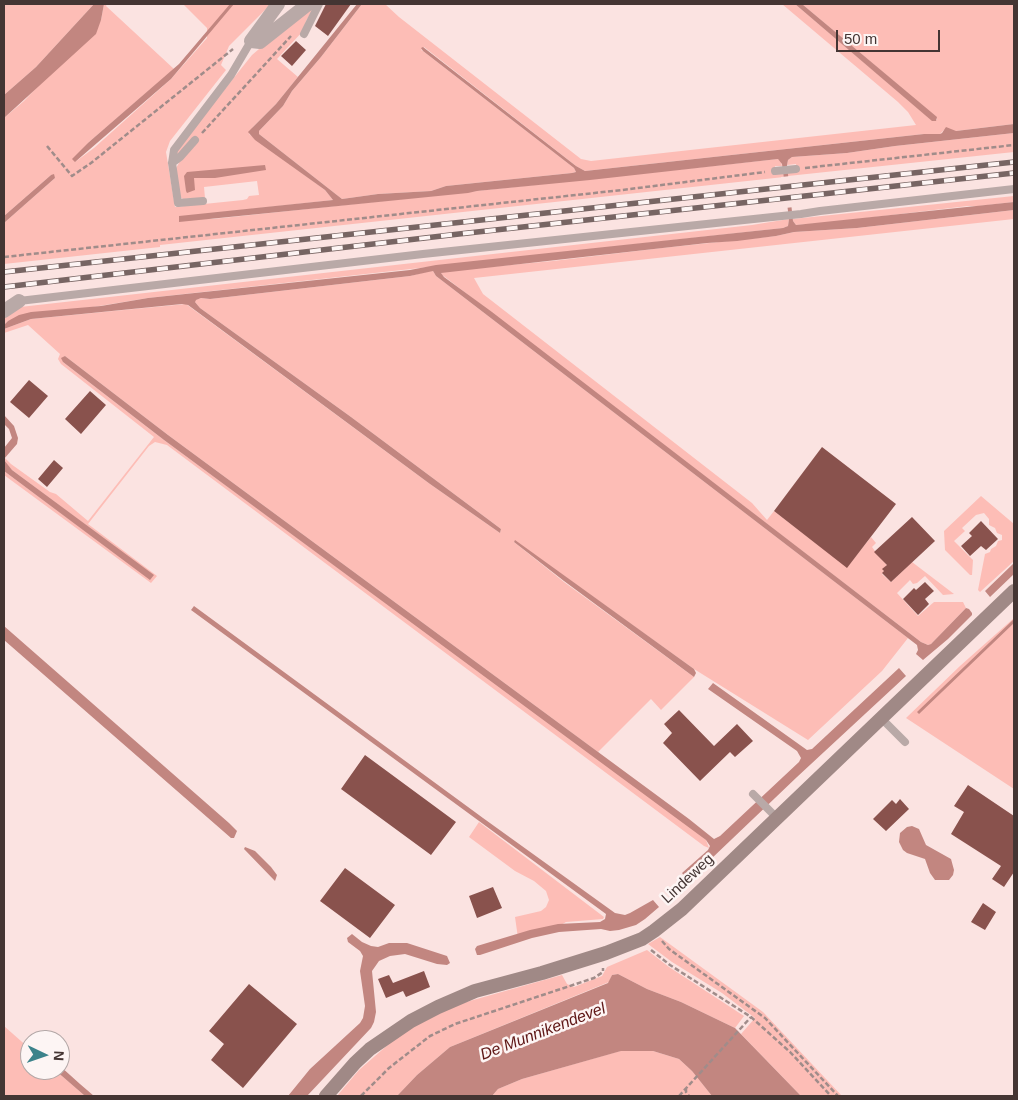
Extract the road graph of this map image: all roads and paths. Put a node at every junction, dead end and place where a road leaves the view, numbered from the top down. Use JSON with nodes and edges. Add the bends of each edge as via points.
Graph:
{"nodes":[{"id":1,"x":278,"y":4,"type":"edge"},
{"id":2,"x":308,"y":4,"type":"edge"},
{"id":3,"x":319,"y":4,"type":"edge"},
{"id":4,"x":307,"y":24,"type":"junction"},
{"id":5,"x":304,"y":34,"type":"dead end"},
{"id":6,"x":251,"y":41,"type":"junction"},
{"id":7,"x":195,"y":140,"type":"joint"},
{"id":8,"x":1014,"y":145,"type":"edge"},
{"id":9,"x":47,"y":146,"type":"dead end"},
{"id":10,"x":172,"y":163,"type":"junction"},
{"id":11,"x":796,"y":168,"type":"joint"},
{"id":12,"x":775,"y":170,"type":"joint"},
{"id":13,"x":1014,"y":189,"type":"edge"},
{"id":14,"x":203,"y":201,"type":"dead end"},
{"id":15,"x":4,"y":257,"type":"edge"},
{"id":16,"x":19,"y":301,"type":"joint"},
{"id":17,"x":4,"y":311,"type":"edge"},
{"id":18,"x":1014,"y":592,"type":"edge"},
{"id":19,"x":881,"y":718,"type":"junction"},
{"id":20,"x":905,"y":742,"type":"dead end"},
{"id":21,"x":755,"y":796,"type":"dead end"},
{"id":22,"x":772,"y":813,"type":"junction"},
{"id":23,"x":654,"y":931,"type":"junction"},
{"id":24,"x":648,"y":947,"type":"dead end"},
{"id":25,"x":595,"y":969,"type":"dead end"},
{"id":26,"x":751,"y":1017,"type":"junction"},
{"id":27,"x":686,"y":1087,"type":"junction"},
{"id":28,"x":326,"y":1096,"type":"edge"},
{"id":29,"x":361,"y":1096,"type":"edge"},
{"id":30,"x":679,"y":1096,"type":"edge"},
{"id":31,"x":690,"y":1096,"type":"edge"},
{"id":32,"x":831,"y":1096,"type":"edge"},
{"id":33,"x":838,"y":1096,"type":"edge"}],
"edges":[{"from":1,"to":6,"type":"street"},
{"from":2,"to":6,"type":"street","via":[[260,42]]},
{"from":3,"to":4,"type":"lane"},
{"from":4,"to":5,"type":"lane"},
{"from":4,"to":7,"type":"path","via":[[280,48]]},
{"from":6,"to":9,"type":"path","via":[[236,47],[214,63],[72,176]]},
{"from":6,"to":10,"type":"lane","via":[[231,75],[177,145]]},
{"from":7,"to":10,"type":"lane"},
{"from":8,"to":11,"type":"path"},
{"from":10,"to":14,"type":"lane","via":[[178,203]]},
{"from":11,"to":12,"type":"lane"},
{"from":12,"to":15,"type":"path","via":[[632,189]]},
{"from":13,"to":16,"type":"lane"},
{"from":16,"to":17,"type":"street"},
{"from":18,"to":19,"type":"main road","name":"Lindeweg"},
{"from":19,"to":20,"type":"lane"},
{"from":19,"to":22,"type":"main road","name":"Lindeweg"},
{"from":21,"to":22,"type":"lane"},
{"from":22,"to":23,"type":"main road","name":"Lindeweg","via":[[682,908]]},
{"from":23,"to":28,"type":"main road","name":"Lindeweg","via":[[606,953],[475,991],[438,1007],[370,1049]]},
{"from":23,"to":33,"type":"path","via":[[670,949],[765,1018]]},
{"from":24,"to":26,"type":"path","via":[[670,965]]},
{"from":25,"to":29,"type":"path","via":[[604,967],[603,972],[594,978],[454,1024],[430,1036],[389,1068]]},
{"from":26,"to":27,"type":"path"},
{"from":26,"to":32,"type":"path"},
{"from":27,"to":30,"type":"path"},
{"from":27,"to":31,"type":"path"}]}
